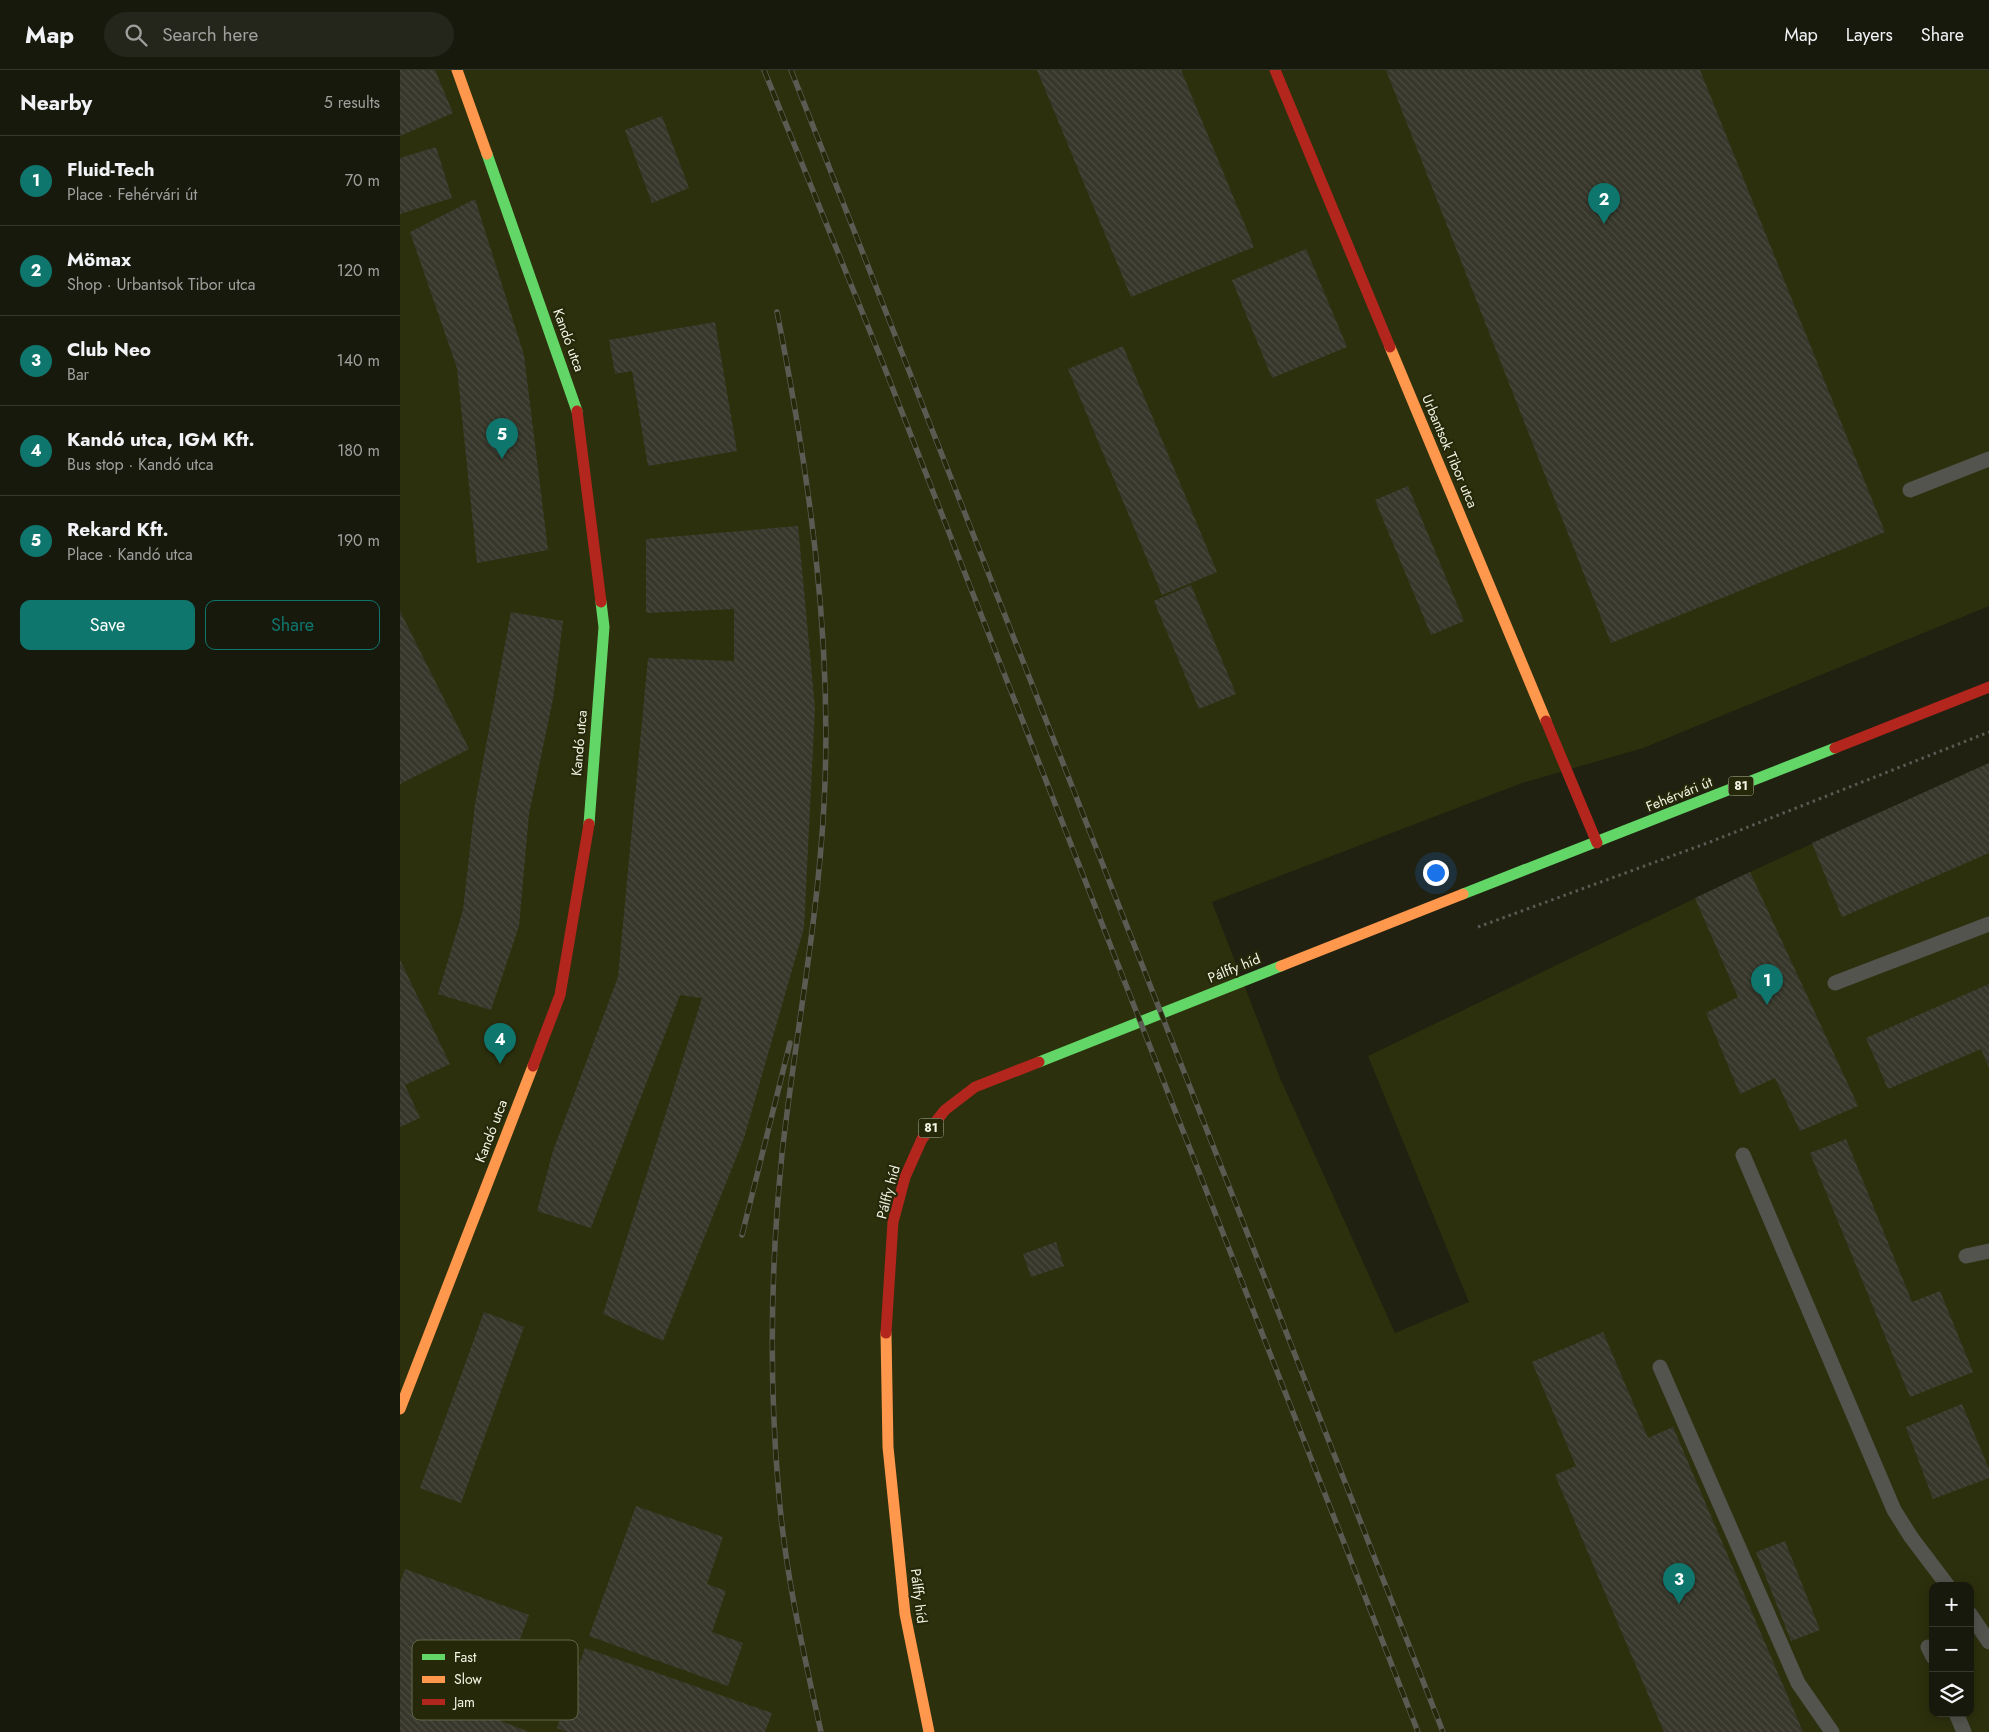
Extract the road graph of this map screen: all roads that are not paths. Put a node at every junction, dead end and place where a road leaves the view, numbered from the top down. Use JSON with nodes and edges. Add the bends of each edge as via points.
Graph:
{"nodes":[{"id":1,"x":457,"y":70,"type":"edge"},
{"id":2,"x":1275,"y":70,"type":"edge"},
{"id":3,"x":1989,"y":459,"type":"edge"},
{"id":4,"x":1910,"y":490,"type":"dead end"},
{"id":5,"x":1989,"y":687,"type":"edge"},
{"id":6,"x":1597,"y":843,"type":"junction"},
{"id":7,"x":1492,"y":882,"type":"joint"},
{"id":8,"x":1989,"y":924,"type":"edge"},
{"id":9,"x":1835,"y":983,"type":"dead end"},
{"id":10,"x":1743,"y":1155,"type":"dead end"},
{"id":11,"x":1989,"y":1251,"type":"edge"},
{"id":12,"x":1966,"y":1256,"type":"dead end"},
{"id":13,"x":1660,"y":1367,"type":"dead end"},
{"id":14,"x":400,"y":1409,"type":"edge"},
{"id":15,"x":1945,"y":1582,"type":"edge"},
{"id":16,"x":1974,"y":1620,"type":"edge"},
{"id":17,"x":1989,"y":1642,"type":"edge"},
{"id":18,"x":1958,"y":1717,"type":"edge"},
{"id":19,"x":929,"y":1732,"type":"edge"},
{"id":20,"x":1832,"y":1732,"type":"edge"},
{"id":21,"x":1964,"y":1732,"type":"edge"}],
"edges":[{"from":1,"to":14,"type":"street","name":"Kandó utca","via":[[576,405],[604,627],[588,825],[560,996]]},
{"from":2,"to":6,"type":"street","name":"Urbantsok Tibor utca"},
{"from":3,"to":4,"type":"lane"},
{"from":5,"to":6,"type":"street","name":"Fehérvári út","number":"81"},
{"from":6,"to":7,"type":"street","name":"Fehérvári út","number":"81"},
{"from":7,"to":19,"type":"street","name":"Pálffy híd","number":"81","via":[[975,1087],[945,1110],[922,1139],[904,1177],[893,1222],[886,1326],[888,1446],[905,1614]]},
{"from":8,"to":9,"type":"lane"},
{"from":10,"to":15,"type":"lane","via":[[1894,1510]]},
{"from":11,"to":12,"type":"lane"},
{"from":13,"to":20,"type":"lane","via":[[1798,1683]]},
{"from":16,"to":17,"type":"lane"},
{"from":18,"to":21,"type":"lane"}]}
